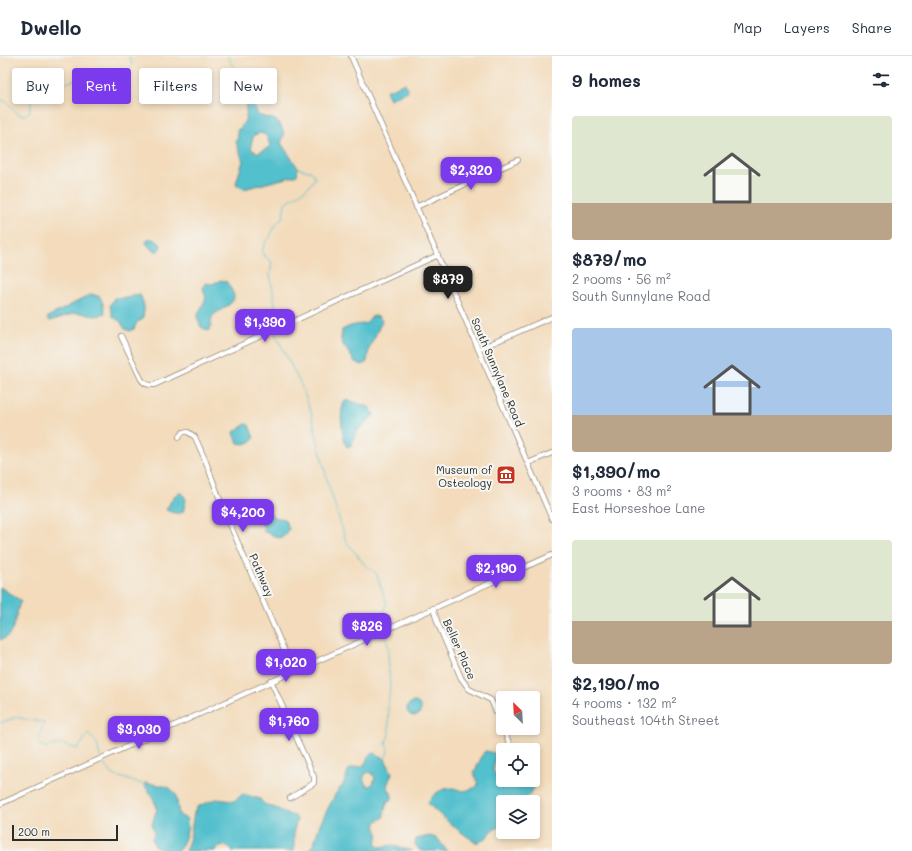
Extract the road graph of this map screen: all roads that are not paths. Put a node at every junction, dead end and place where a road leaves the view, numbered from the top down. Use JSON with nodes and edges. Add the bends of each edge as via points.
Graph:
{"nodes":[{"id":1,"x":351,"y":56,"type":"edge"},
{"id":2,"x":518,"y":160,"type":"dead end"},
{"id":3,"x":416,"y":207,"type":"junction"},
{"id":4,"x":438,"y":255,"type":"junction"},
{"id":5,"x":552,"y":317,"type":"edge"},
{"id":6,"x":121,"y":336,"type":"dead end"},
{"id":7,"x":478,"y":349,"type":"junction"},
{"id":8,"x":179,"y":437,"type":"dead end"},
{"id":9,"x":552,"y":452,"type":"edge"},
{"id":10,"x":528,"y":463,"type":"junction"},
{"id":11,"x":552,"y":519,"type":"edge"},
{"id":12,"x":552,"y":555,"type":"edge"},
{"id":13,"x":433,"y":608,"type":"junction"},
{"id":14,"x":293,"y":671,"type":"junction"},
{"id":15,"x":272,"y":681,"type":"junction"},
{"id":16,"x":509,"y":743,"type":"edge"},
{"id":17,"x":290,"y":798,"type":"dead end"},
{"id":18,"x":0,"y":804,"type":"edge"}],
"edges":[{"from":1,"to":3,"type":"street","name":"South Sunnylane Road"},
{"from":2,"to":3,"type":"street"},
{"from":3,"to":4,"type":"street","name":"South Sunnylane Road"},
{"from":4,"to":6,"type":"street","via":[[154,385],[144,384]]},
{"from":4,"to":7,"type":"street","name":"South Sunnylane Road"},
{"from":5,"to":7,"type":"street"},
{"from":7,"to":10,"type":"street","name":"South Sunnylane Road"},
{"from":8,"to":14,"type":"street","name":"Pathway","via":[[183,432],[188,432],[195,437]]},
{"from":9,"to":10,"type":"street"},
{"from":10,"to":11,"type":"street","name":"South Sunnylane Road"},
{"from":12,"to":13,"type":"street"},
{"from":13,"to":14,"type":"street"},
{"from":13,"to":16,"type":"street","name":"Beller Place","via":[[461,678],[470,690],[491,700]]},
{"from":14,"to":15,"type":"street"},
{"from":15,"to":17,"type":"street","via":[[314,777],[314,783]]},
{"from":15,"to":18,"type":"street"}]}
